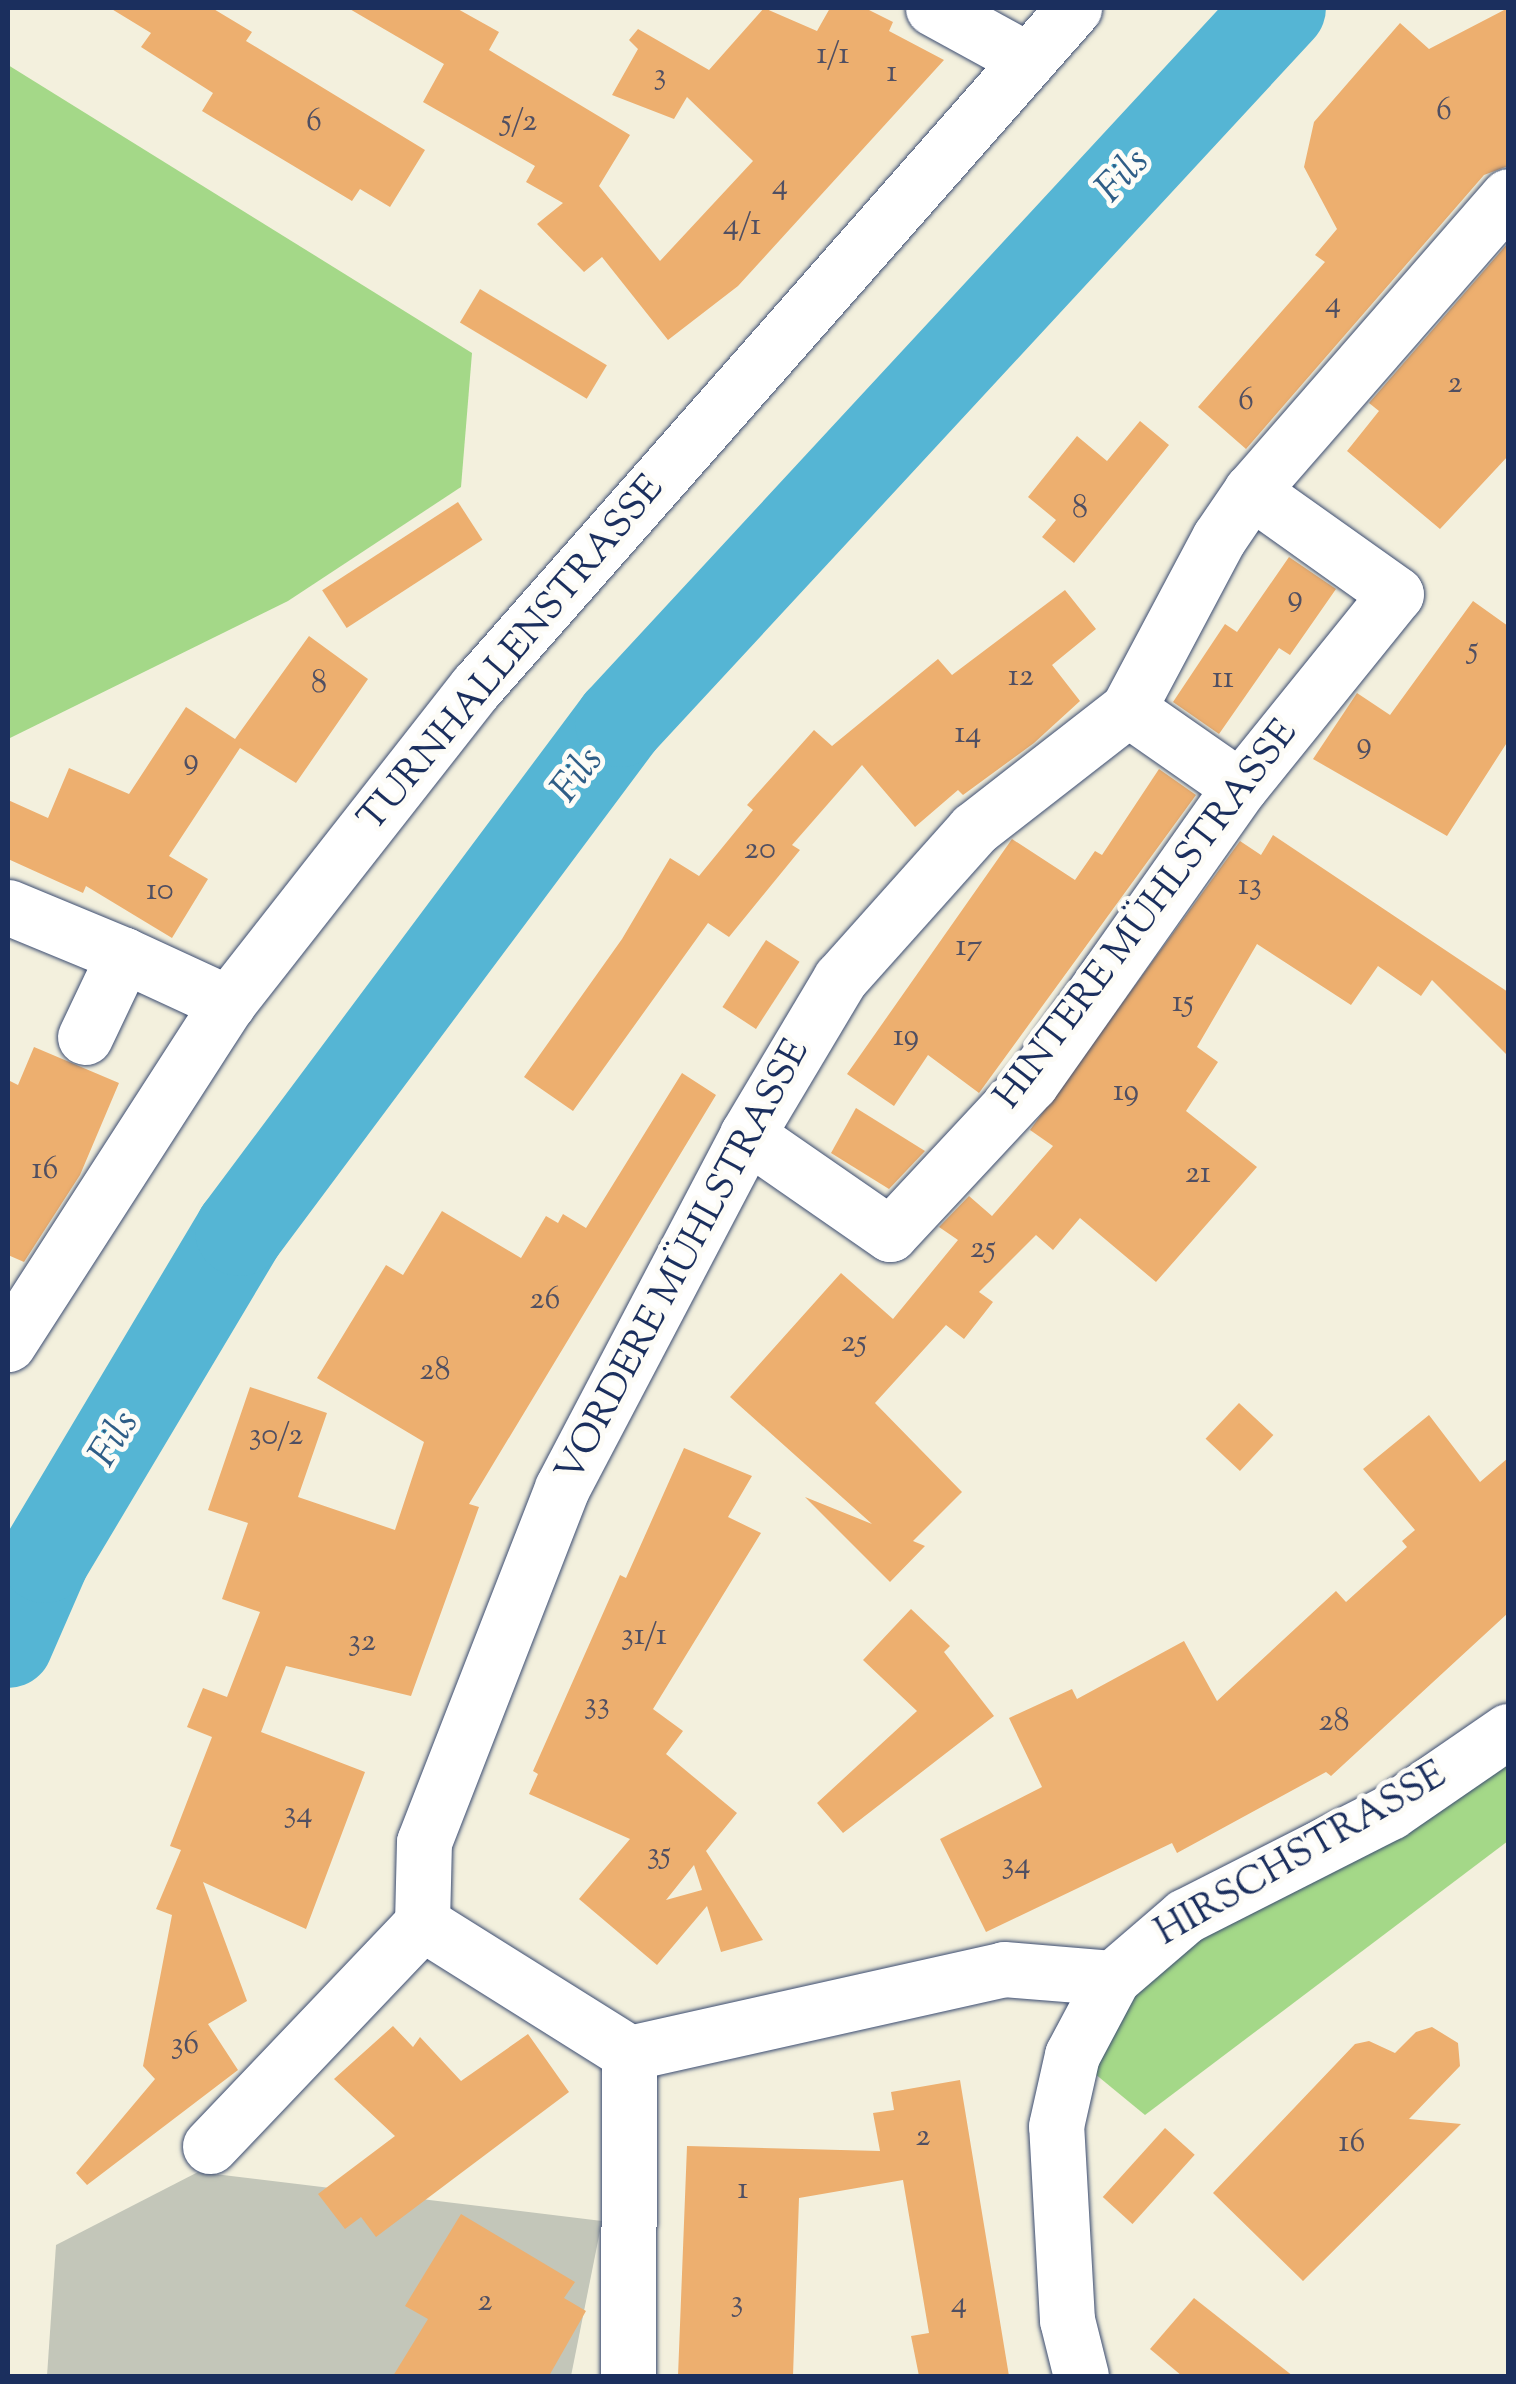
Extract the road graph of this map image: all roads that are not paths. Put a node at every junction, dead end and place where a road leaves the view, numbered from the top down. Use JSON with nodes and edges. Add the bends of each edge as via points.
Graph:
{"nodes":[{"id":1,"x":933,"y":8,"type":"edge"},
{"id":2,"x":1074,"y":8,"type":"edge"},
{"id":3,"x":1028,"y":60,"type":"junction"},
{"id":4,"x":1508,"y":196,"type":"edge"},
{"id":5,"x":1251,"y":491,"type":"junction"},
{"id":6,"x":1128,"y":709,"type":"junction"},
{"id":7,"x":1240,"y":788,"type":"junction"},
{"id":8,"x":8,"y":907,"type":"edge"},
{"id":9,"x":124,"y":956,"type":"junction"},
{"id":10,"x":228,"y":1002,"type":"junction"},
{"id":11,"x":85,"y":1038,"type":"dead end"},
{"id":12,"x":747,"y":1135,"type":"junction"},
{"id":13,"x":11,"y":1332,"type":"edge"},
{"id":14,"x":1508,"y":1731,"type":"edge"},
{"id":15,"x":422,"y":1923,"type":"junction"},
{"id":16,"x":1114,"y":1978,"type":"junction"},
{"id":17,"x":628,"y":2053,"type":"junction"},
{"id":18,"x":210,"y":2146,"type":"dead end"},
{"id":19,"x":628,"y":2376,"type":"edge"},
{"id":20,"x":1082,"y":2376,"type":"edge"}],
"edges":[{"from":1,"to":3,"type":"street"},
{"from":2,"to":3,"type":"street","name":"TURNHALLENSTRASSE"},
{"from":3,"to":10,"type":"street","name":"TURNHALLENSTRASSE","via":[[585,558]]},
{"from":4,"to":5,"type":"street","name":"VORDERE MÜHLSTRASSE"},
{"from":5,"to":6,"type":"street","name":"VORDERE MÜHLSTRASSE"},
{"from":5,"to":7,"type":"street","name":"HINTERE MÜHLSTRASSE","via":[[1396,594]]},
{"from":6,"to":7,"type":"street"},
{"from":6,"to":12,"type":"street","name":"VORDERE MÜHLSTRASSE","via":[[974,829],[846,971]]},
{"from":7,"to":12,"type":"street","name":"HINTERE MÜHLSTRASSE","via":[[1032,1083],[890,1234]]},
{"from":8,"to":9,"type":"street"},
{"from":9,"to":10,"type":"street"},
{"from":9,"to":11,"type":"street"},
{"from":10,"to":13,"type":"street","name":"TURNHALLENSTRASSE"},
{"from":12,"to":15,"type":"street","name":"VORDERE MÜHLSTRASSE","via":[[562,1488],[424,1842]]},
{"from":14,"to":16,"type":"street","name":"HIRSCHSTRASSE","via":[[1390,1812],[1184,1916]]},
{"from":15,"to":17,"type":"street"},
{"from":15,"to":18,"type":"street"},
{"from":16,"to":17,"type":"street","via":[[1004,1970]]},
{"from":16,"to":20,"type":"street","name":"HIRSCHSTRASSE","via":[[1072,2055],[1056,2126],[1067,2320]]},
{"from":17,"to":19,"type":"street"}]}
